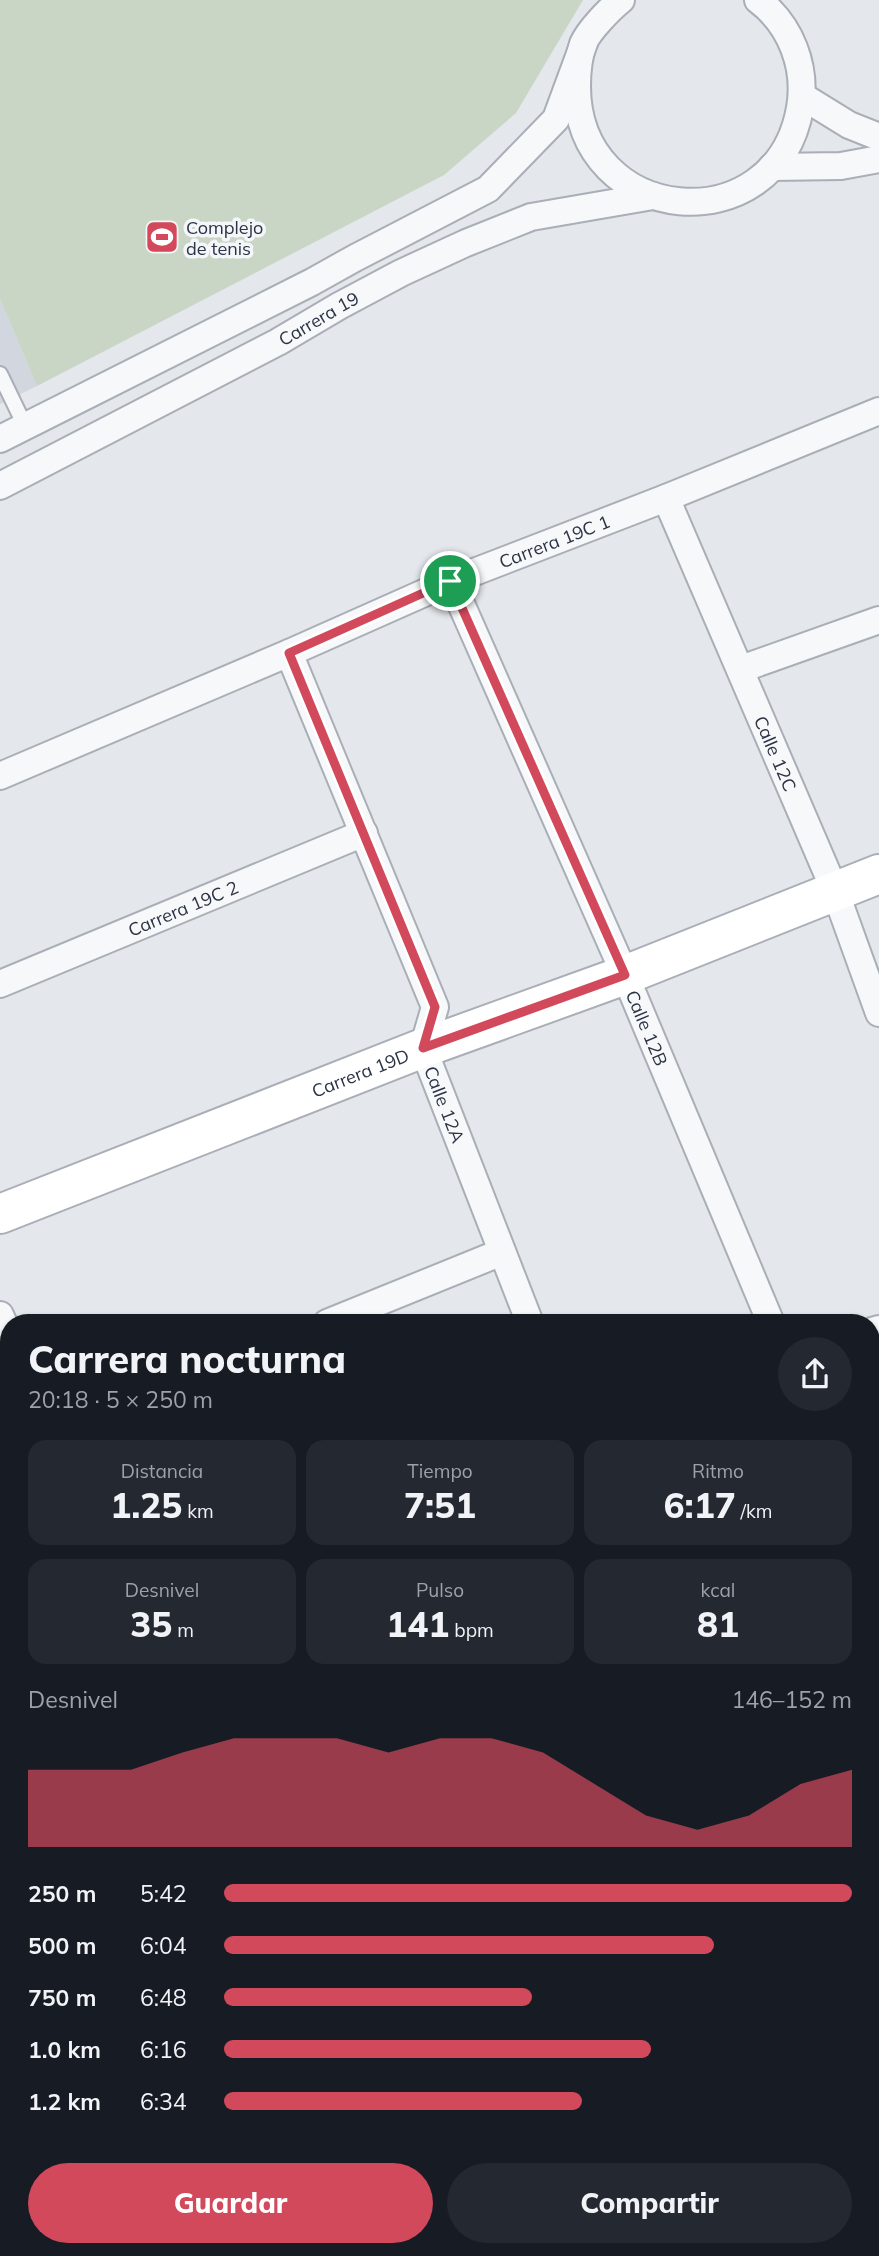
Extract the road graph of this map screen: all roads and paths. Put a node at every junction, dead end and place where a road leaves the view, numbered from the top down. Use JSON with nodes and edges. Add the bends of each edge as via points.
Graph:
{"nodes":[{"id":1,"x":758,"y":0,"type":"edge"},
{"id":2,"x":616,"y":2,"type":"edge"},
{"id":3,"x":584,"y":43,"type":"junction"},
{"id":4,"x":802,"y":96,"type":"junction"},
{"id":5,"x":879,"y":136,"type":"edge"},
{"id":6,"x":879,"y":159,"type":"edge"},
{"id":7,"x":772,"y":167,"type":"junction"},
{"id":8,"x":653,"y":196,"type":"junction"},
{"id":9,"x":0,"y":374,"type":"edge"},
{"id":10,"x":879,"y":411,"type":"edge"},
{"id":11,"x":25,"y":426,"type":"junction"},
{"id":12,"x":0,"y":439,"type":"edge"},
{"id":13,"x":0,"y":486,"type":"edge"},
{"id":14,"x":666,"y":498,"type":"junction"},
{"id":15,"x":450,"y":581,"type":"junction"},
{"id":16,"x":879,"y":620,"type":"edge"},
{"id":17,"x":289,"y":653,"type":"junction"},
{"id":18,"x":741,"y":669,"type":"junction"},
{"id":19,"x":0,"y":776,"type":"edge"},
{"id":20,"x":364,"y":833,"type":"junction"},
{"id":21,"x":879,"y":874,"type":"edge"},
{"id":22,"x":835,"y":891,"type":"junction"},
{"id":23,"x":625,"y":975,"type":"junction"},
{"id":24,"x":0,"y":984,"type":"edge"},
{"id":25,"x":879,"y":1013,"type":"edge"},
{"id":26,"x":423,"y":1048,"type":"junction"},
{"id":27,"x":0,"y":1214,"type":"edge"},
{"id":28,"x":502,"y":1252,"type":"junction"},
{"id":29,"x":349,"y":1314,"type":"edge"},
{"id":30,"x":526,"y":1314,"type":"edge"},
{"id":31,"x":767,"y":1314,"type":"edge"}],
"edges":[{"from":1,"to":4,"type":"street","via":[[783,26],[794,47]]},
{"from":2,"to":3,"type":"street"},
{"from":3,"to":8,"type":"street","via":[[577,76],[583,126],[609,169],[628,185]]},
{"from":3,"to":11,"type":"street","via":[[556,119],[488,189]]},
{"from":4,"to":5,"type":"street","via":[[849,125]]},
{"from":4,"to":7,"type":"street","via":[[788,146]]},
{"from":6,"to":7,"type":"street","via":[[841,166]]},
{"from":7,"to":8,"type":"street","via":[[752,185],[728,196],[676,202]]},
{"from":8,"to":13,"type":"street","name":"Carrera 19","via":[[531,217],[466,243]]},
{"from":9,"to":11,"type":"lane"},
{"from":10,"to":14,"type":"street","name":"Carrera 19C 1"},
{"from":11,"to":12,"type":"street"},
{"from":14,"to":15,"type":"street","name":"Carrera 19C 1"},
{"from":14,"to":18,"type":"street","name":"Calle 12C"},
{"from":15,"to":17,"type":"street","name":"Carrera 19C 1"},
{"from":15,"to":23,"type":"street","name":"Calle 12B"},
{"from":16,"to":18,"type":"street"},
{"from":17,"to":19,"type":"street","name":"Carrera 19C 1"},
{"from":17,"to":20,"type":"street","name":"Calle 12A"},
{"from":18,"to":22,"type":"street","name":"Calle 12C"},
{"from":20,"to":24,"type":"street","name":"Carrera 19C 2"},
{"from":20,"to":26,"type":"street","name":"Calle 12A","via":[[435,1007]]},
{"from":21,"to":22,"type":"street","name":"Carrera 19D"},
{"from":22,"to":23,"type":"street","name":"Carrera 19D"},
{"from":22,"to":25,"type":"street","name":"Calle 12C"},
{"from":23,"to":26,"type":"street","name":"Carrera 19D"},
{"from":23,"to":31,"type":"street","name":"Calle 12B"},
{"from":26,"to":27,"type":"street","name":"Carrera 19D"},
{"from":26,"to":28,"type":"street","name":"Calle 12A"},
{"from":28,"to":29,"type":"street"},
{"from":28,"to":30,"type":"street","name":"Calle 12A"}]}
